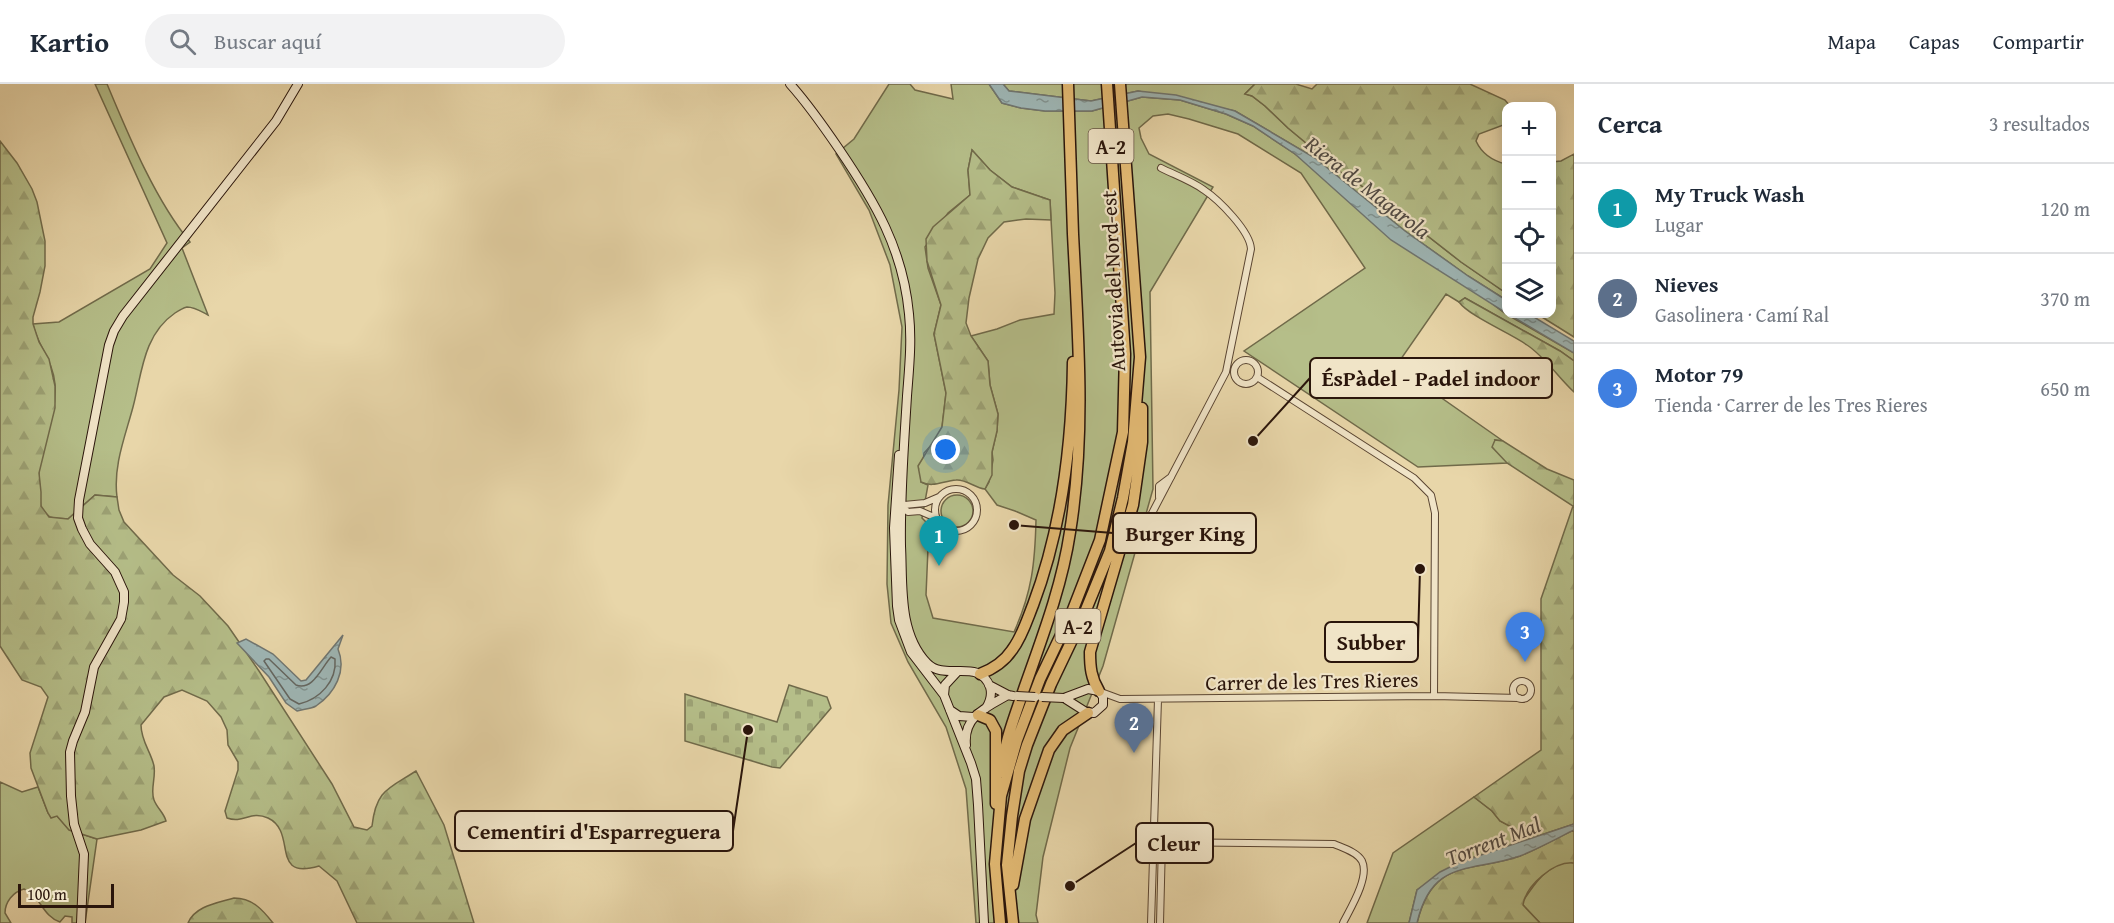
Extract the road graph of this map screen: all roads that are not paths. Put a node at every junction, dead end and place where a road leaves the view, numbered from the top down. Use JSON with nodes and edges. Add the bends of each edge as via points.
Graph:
{"nodes":[{"id":1,"x":298,"y":84,"type":"edge"},
{"id":2,"x":790,"y":84,"type":"edge"},
{"id":3,"x":1068,"y":84,"type":"edge"},
{"id":4,"x":1107,"y":84,"type":"edge"},
{"id":5,"x":1120,"y":84,"type":"edge"},
{"id":6,"x":1161,"y":168,"type":"dead end"},
{"id":7,"x":1073,"y":236,"type":"junction"},
{"id":8,"x":1140,"y":357,"type":"junction"},
{"id":9,"x":1257,"y":377,"type":"dead end"},
{"id":10,"x":899,"y":489,"type":"junction"},
{"id":11,"x":940,"y":497,"type":"junction"},
{"id":12,"x":912,"y":503,"type":"junction"},
{"id":13,"x":901,"y":508,"type":"junction"},
{"id":14,"x":911,"y":513,"type":"junction"},
{"id":15,"x":1150,"y":517,"type":"dead end"},
{"id":16,"x":936,"y":518,"type":"junction"},
{"id":17,"x":897,"y":526,"type":"junction"},
{"id":18,"x":957,"y":672,"type":"junction"},
{"id":19,"x":980,"y":674,"type":"junction"},
{"id":20,"x":989,"y":685,"type":"junction"},
{"id":21,"x":1513,"y":690,"type":"junction"},
{"id":22,"x":1083,"y":691,"type":"junction"},
{"id":23,"x":1099,"y":691,"type":"junction"},
{"id":24,"x":944,"y":695,"type":"junction"},
{"id":25,"x":1012,"y":696,"type":"junction"},
{"id":26,"x":1434,"y":696,"type":"junction"},
{"id":27,"x":1064,"y":698,"type":"junction"},
{"id":28,"x":1505,"y":698,"type":"junction"},
{"id":29,"x":1519,"y":698,"type":"junction"},
{"id":30,"x":1119,"y":699,"type":"junction"},
{"id":31,"x":1158,"y":699,"type":"junction"},
{"id":32,"x":1102,"y":706,"type":"junction"},
{"id":33,"x":949,"y":710,"type":"junction"},
{"id":34,"x":1084,"y":710,"type":"junction"},
{"id":35,"x":979,"y":713,"type":"junction"},
{"id":36,"x":966,"y":750,"type":"junction"},
{"id":37,"x":1001,"y":796,"type":"junction"},
{"id":38,"x":998,"y":813,"type":"junction"},
{"id":39,"x":1154,"y":842,"type":"junction"},
{"id":40,"x":1162,"y":842,"type":"junction"},
{"id":41,"x":1011,"y":891,"type":"junction"},
{"id":42,"x":81,"y":923,"type":"edge"},
{"id":43,"x":984,"y":923,"type":"edge"},
{"id":44,"x":1000,"y":923,"type":"edge"},
{"id":45,"x":1013,"y":923,"type":"edge"},
{"id":46,"x":1151,"y":923,"type":"edge"},
{"id":47,"x":1160,"y":923,"type":"edge"},
{"id":48,"x":1343,"y":923,"type":"edge"}],
"edges":[{"from":1,"to":42,"type":"main road","via":[[276,121],[123,316],[109,345],[78,518],[90,544],[115,572],[124,602],[121,618],[94,667],[85,712],[70,752],[74,824],[84,854]]},
{"from":2,"to":10,"type":"main road","via":[[874,201],[894,243],[904,280],[910,355]]},
{"from":3,"to":7,"type":"highway"},
{"from":4,"to":37,"type":"highway","name":"Autovia del Nord-est","number":"A-2","via":[[1125,354],[1123,432],[1100,540],[1036,689]]},
{"from":5,"to":8,"type":"highway","name":"Autovia del Nord-est","number":"A-2"},
{"from":6,"to":15,"type":"street","via":[[1204,189],[1250,243],[1228,366]]},
{"from":7,"to":19,"type":"highway","via":[[1072,378],[1059,508],[1038,592],[1024,628],[1002,662]]},
{"from":7,"to":37,"type":"highway","via":[[1080,380],[1075,498],[1062,571],[1008,737]]},
{"from":8,"to":23,"type":"highway","via":[[1142,442],[1133,505],[1090,652],[1090,669]]},
{"from":8,"to":41,"type":"highway","name":"Autovia del Nord-est","number":"A-2","via":[[1133,442],[1110,551],[1051,684],[1019,771],[1007,865]]},
{"from":9,"to":26,"type":"street","via":[[1414,478],[1431,495],[1435,513]]},
{"from":10,"to":12,"type":"street"},
{"from":10,"to":13,"type":"main road"},
{"from":10,"to":17,"type":"main road"},
{"from":11,"to":12,"type":"street"},
{"from":11,"to":16,"type":"street","via":[[935,507]]},
{"from":11,"to":16,"type":"street","via":[[957,489],[968,493],[976,503],[976,516],[967,528],[954,531]]},
{"from":12,"to":13,"type":"street"},
{"from":13,"to":14,"type":"street"},
{"from":13,"to":17,"type":"main road"},
{"from":14,"to":16,"type":"street","via":[[920,511]]},
{"from":14,"to":17,"type":"street"},
{"from":17,"to":18,"type":"main road","via":[[909,631],[929,666]]},
{"from":17,"to":24,"type":"main road","via":[[899,620],[911,652]]},
{"from":18,"to":19,"type":"main road"},
{"from":18,"to":24,"type":"main road","via":[[948,679]]},
{"from":19,"to":20,"type":"main road"},
{"from":20,"to":25,"type":"main road"},
{"from":20,"to":35,"type":"main road","via":[[991,694]]},
{"from":21,"to":28,"type":"street"},
{"from":21,"to":29,"type":"street"},
{"from":21,"to":29,"type":"street","via":[[1521,681],[1529,684],[1530,695]]},
{"from":22,"to":23,"type":"main road"},
{"from":22,"to":27,"type":"main road"},
{"from":22,"to":34,"type":"main road","via":[[1079,698]]},
{"from":23,"to":30,"type":"street","name":"Carrer de les Tres Rieres"},
{"from":23,"to":32,"type":"main road","via":[[1104,700]]},
{"from":24,"to":33,"type":"main road"},
{"from":25,"to":27,"type":"main road","bridge":true},
{"from":25,"to":35,"type":"main road"},
{"from":26,"to":28,"type":"street","name":"Carrer de les Tres Rieres"},
{"from":26,"to":31,"type":"street","name":"Carrer de les Tres Rieres"},
{"from":27,"to":34,"type":"main road"},
{"from":28,"to":29,"type":"street","name":"Carrer de les Tres Rieres"},
{"from":30,"to":31,"type":"street","name":"Carrer de les Tres Rieres"},
{"from":30,"to":32,"type":"street","name":"Carrer de les Tres Rieres"},
{"from":31,"to":39,"type":"street"},
{"from":32,"to":34,"type":"main road","via":[[1097,712]]},
{"from":33,"to":35,"type":"main road","via":[[959,716]]},
{"from":33,"to":36,"type":"main road"},
{"from":34,"to":41,"type":"highway","via":[[1049,750],[1025,819]]},
{"from":35,"to":36,"type":"main road","via":[[966,729]]},
{"from":35,"to":38,"type":"highway","via":[[990,720],[996,731],[994,798]]},
{"from":36,"to":43,"type":"main road","via":[[976,779]]},
{"from":37,"to":38,"type":"highway","name":"Autovia del Nord-est","number":"A-2"},
{"from":38,"to":44,"type":"highway","name":"Autovia del Nord-est","number":"A-2","via":[[995,864]]},
{"from":39,"to":40,"type":"street"},
{"from":39,"to":46,"type":"street"},
{"from":40,"to":47,"type":"street"},
{"from":40,"to":48,"type":"street","via":[[1334,844],[1352,852],[1362,861],[1364,874]]},
{"from":41,"to":45,"type":"highway","name":"Autovia del Nord-est","number":"A-2"}]}
